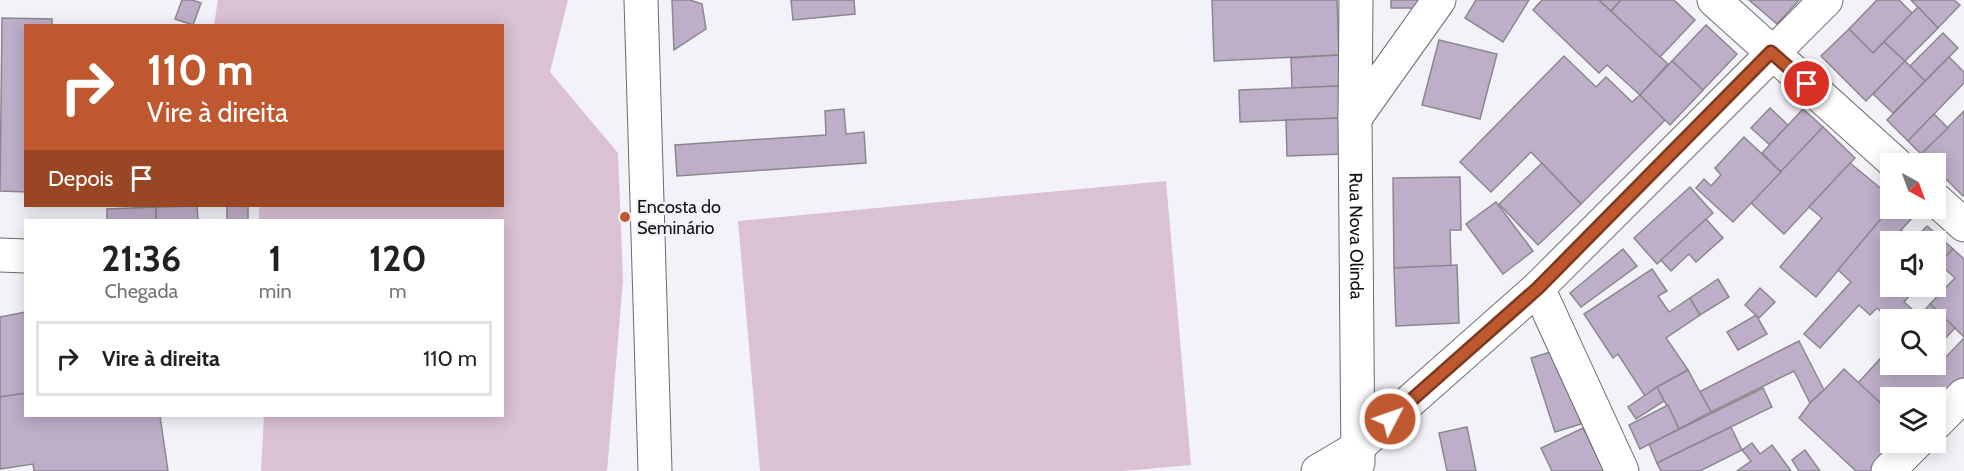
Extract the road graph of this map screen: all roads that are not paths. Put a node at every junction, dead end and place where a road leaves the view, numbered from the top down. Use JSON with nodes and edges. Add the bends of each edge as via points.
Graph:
{"nodes":[{"id":1,"x":640,"y":0,"type":"edge"},
{"id":2,"x":1356,"y":0,"type":"edge"},
{"id":3,"x":1439,"y":0,"type":"edge"},
{"id":4,"x":1714,"y":0,"type":"edge"},
{"id":5,"x":1826,"y":0,"type":"edge"},
{"id":6,"x":1771,"y":52,"type":"junction"},
{"id":7,"x":1355,"y":118,"type":"junction"},
{"id":8,"x":1884,"y":153,"type":"edge"},
{"id":9,"x":1946,"y":209,"type":"edge"},
{"id":10,"x":1964,"y":225,"type":"edge"},
{"id":11,"x":0,"y":255,"type":"edge"},
{"id":12,"x":24,"y":256,"type":"edge"},
{"id":13,"x":1538,"y":288,"type":"junction"},
{"id":14,"x":1964,"y":396,"type":"edge"},
{"id":15,"x":1946,"y":413,"type":"edge"},
{"id":16,"x":1906,"y":453,"type":"edge"},
{"id":17,"x":1358,"y":459,"type":"edge"},
{"id":18,"x":655,"y":471,"type":"edge"},
{"id":19,"x":1318,"y":471,"type":"edge"},
{"id":20,"x":1622,"y":471,"type":"edge"},
{"id":21,"x":1888,"y":471,"type":"edge"}],
"edges":[{"from":1,"to":18,"type":"street"},
{"from":2,"to":7,"type":"street","name":"Rua Nova Olinda"},
{"from":3,"to":7,"type":"street"},
{"from":4,"to":6,"type":"street"},
{"from":5,"to":6,"type":"street"},
{"from":6,"to":8,"type":"street"},
{"from":6,"to":13,"type":"street"},
{"from":7,"to":17,"type":"street","name":"Rua Nova Olinda"},
{"from":9,"to":10,"type":"street"},
{"from":11,"to":12,"type":"street"},
{"from":13,"to":17,"type":"street"},
{"from":13,"to":20,"type":"street"},
{"from":14,"to":15,"type":"street"},
{"from":16,"to":21,"type":"street"},
{"from":17,"to":19,"type":"street"}]}
